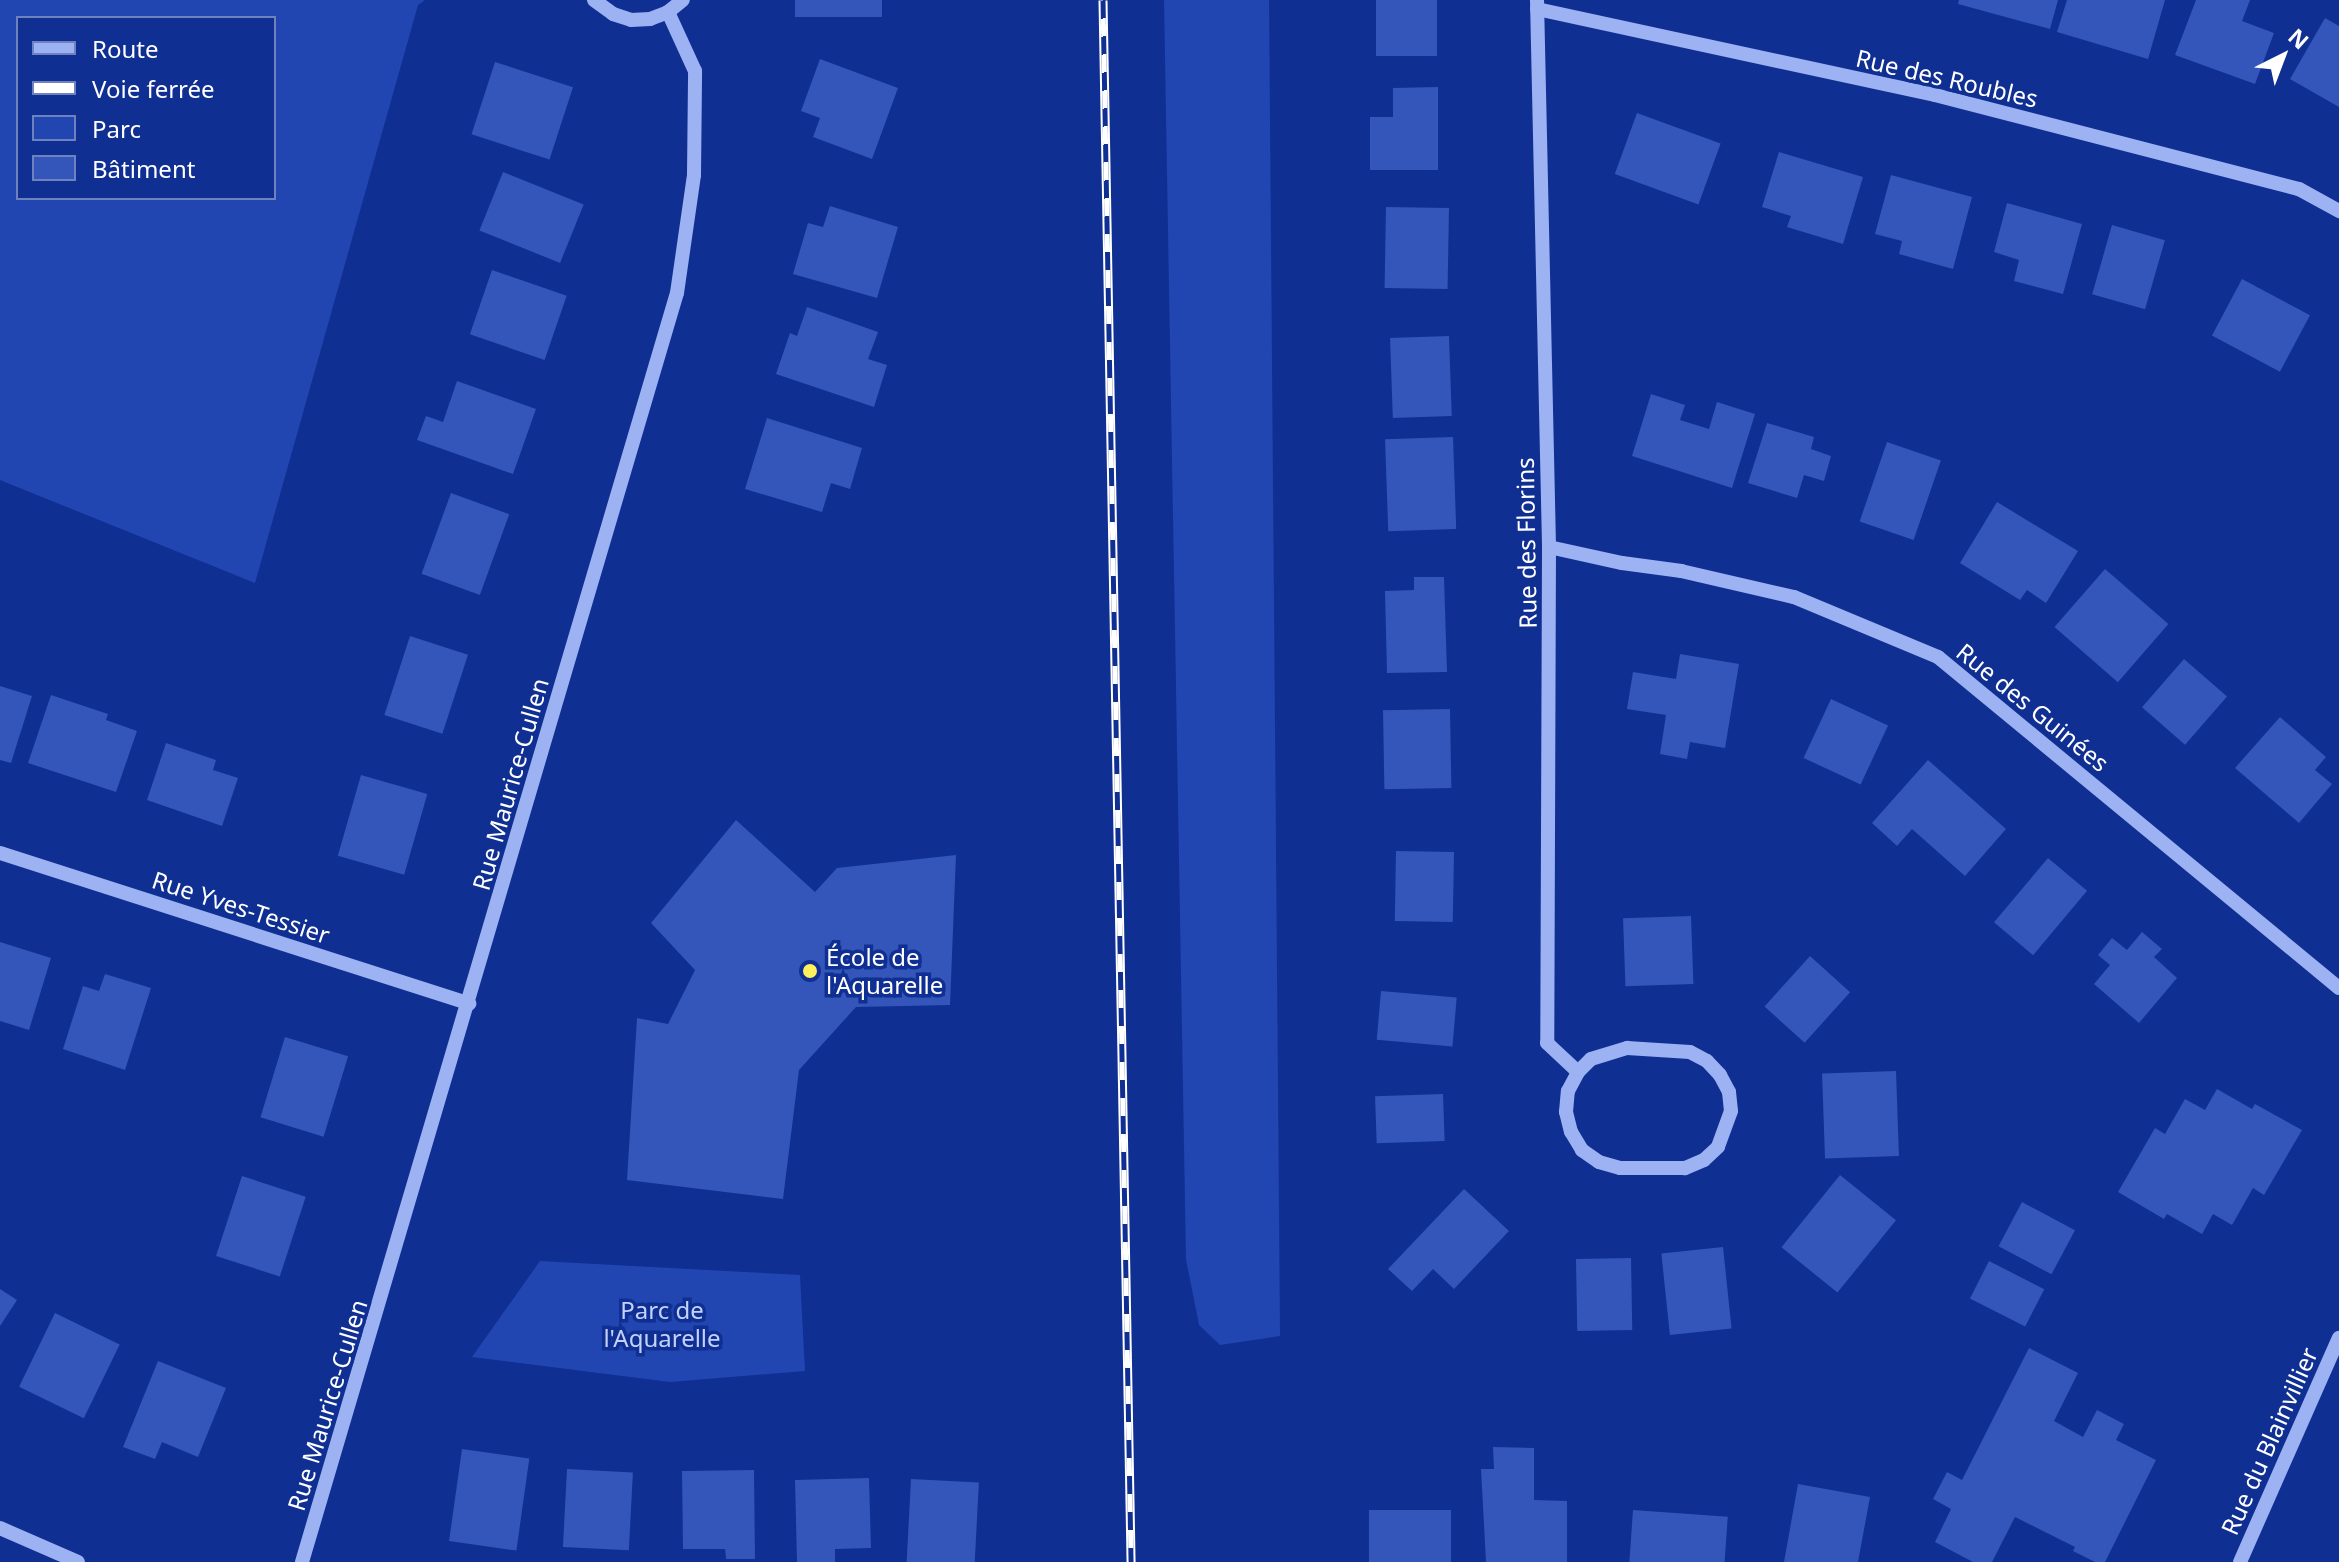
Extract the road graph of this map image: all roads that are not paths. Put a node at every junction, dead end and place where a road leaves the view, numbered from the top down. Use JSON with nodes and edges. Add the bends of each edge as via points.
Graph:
{"nodes":[{"id":1,"x":594,"y":0,"type":"edge"},
{"id":2,"x":683,"y":0,"type":"edge"},
{"id":3,"x":1537,"y":4,"type":"edge"},
{"id":4,"x":668,"y":12,"type":"junction"},
{"id":5,"x":2339,"y":211,"type":"edge"},
{"id":6,"x":1549,"y":547,"type":"junction"},
{"id":7,"x":0,"y":853,"type":"edge"},
{"id":8,"x":2339,"y":988,"type":"edge"},
{"id":9,"x":469,"y":1004,"type":"junction"},
{"id":10,"x":1578,"y":1072,"type":"junction"},
{"id":11,"x":2339,"y":1338,"type":"edge"},
{"id":12,"x":0,"y":1528,"type":"edge"},
{"id":13,"x":78,"y":1562,"type":"edge"},
{"id":14,"x":302,"y":1562,"type":"edge"},
{"id":15,"x":2240,"y":1562,"type":"edge"}],
"edges":[{"from":1,"to":4,"type":"street","via":[[631,20]]},
{"from":2,"to":4,"type":"street"},
{"from":3,"to":5,"type":"street","name":"Rue des Roubles","via":[[1935,95],[2299,189]]},
{"from":3,"to":6,"type":"street","name":"Rue des Florins"},
{"from":4,"to":9,"type":"street","name":"Rue Maurice-Cullen","via":[[695,71],[694,175],[677,293]]},
{"from":6,"to":8,"type":"street","name":"Rue des Guinées","via":[[1794,597],[1938,657]]},
{"from":6,"to":10,"type":"street","name":"Rue des Florins","via":[[1547,1043]]},
{"from":7,"to":9,"type":"street","name":"Rue Yves-Tessier"},
{"from":9,"to":14,"type":"street","name":"Rue Maurice-Cullen"},
{"from":10,"to":10,"type":"street","via":[[1568,1091],[1566,1112],[1582,1150],[1599,1162],[1620,1168],[1685,1168],[1704,1160],[1727,1130],[1729,1092],[1714,1068],[1690,1052],[1608,1051]]},
{"from":11,"to":15,"type":"street","name":"Rue du Blainvillier"},
{"from":12,"to":13,"type":"street"}]}
